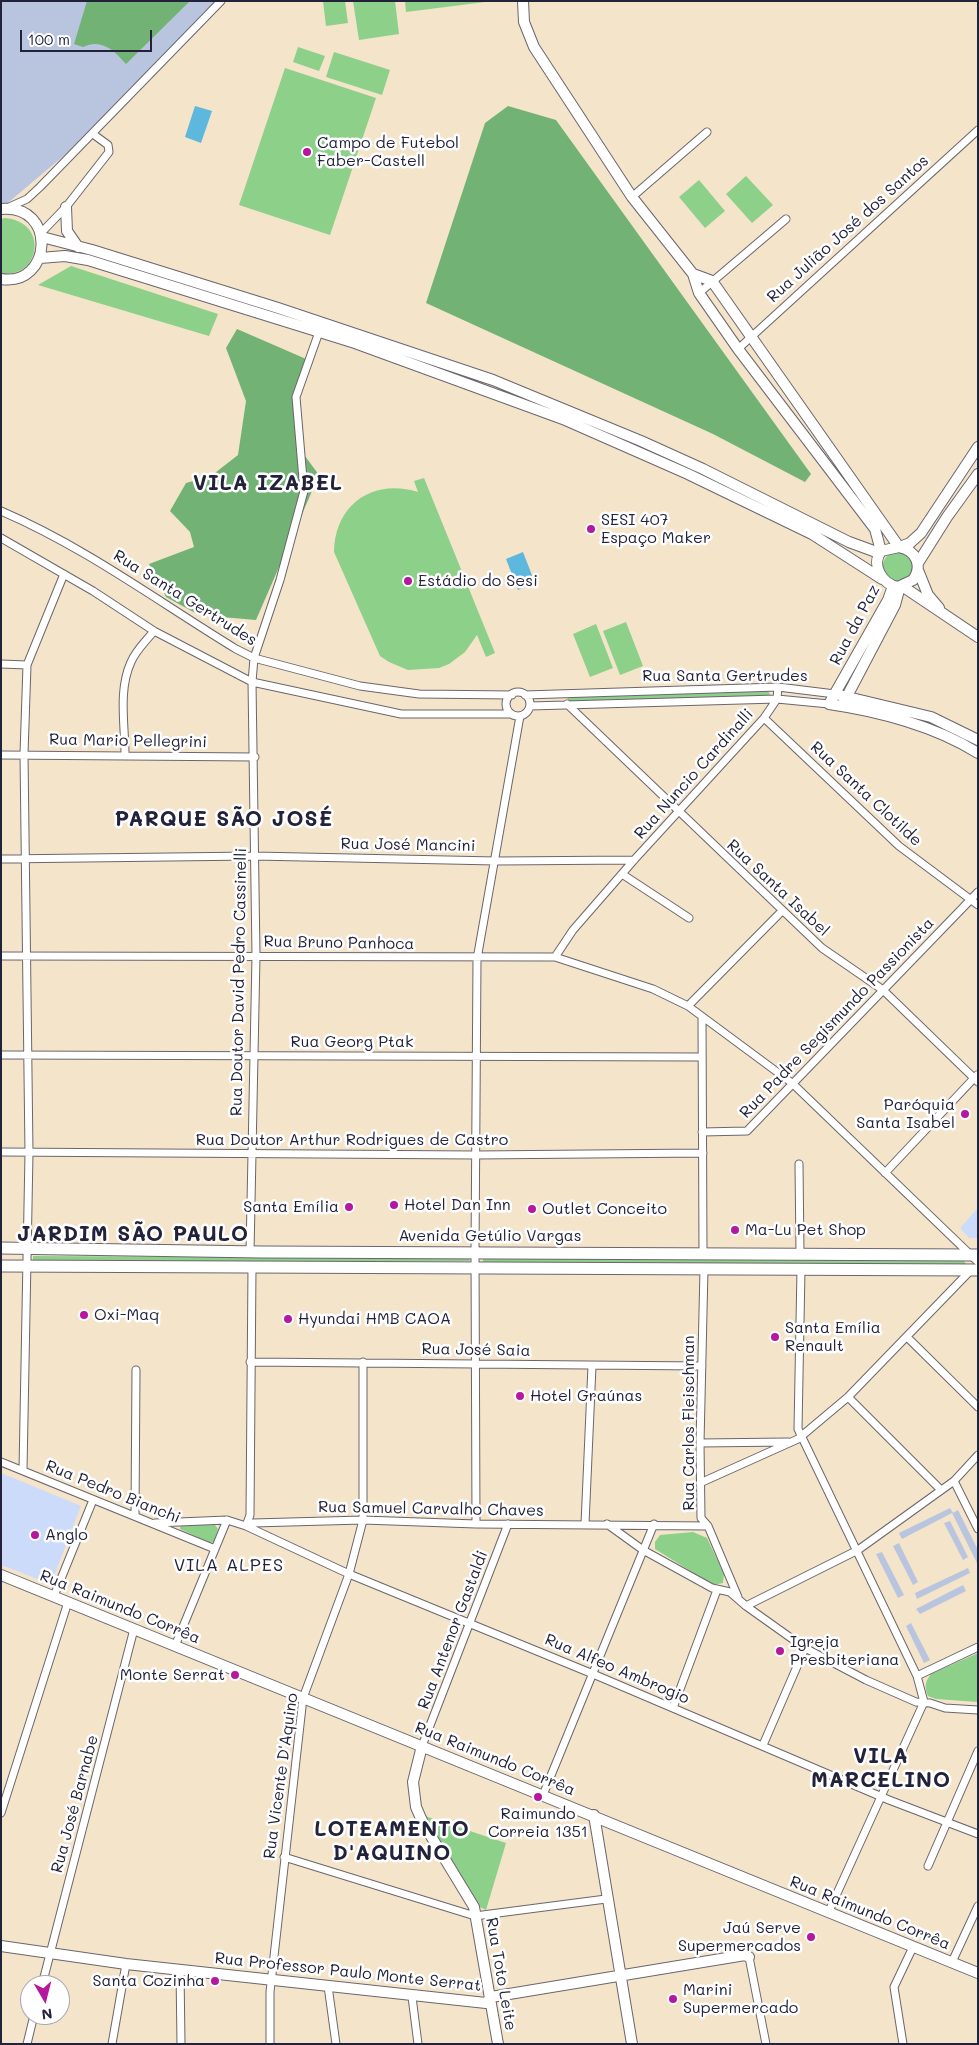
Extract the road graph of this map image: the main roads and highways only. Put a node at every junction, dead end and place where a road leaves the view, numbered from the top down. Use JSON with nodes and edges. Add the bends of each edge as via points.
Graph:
{"nodes":[{"id":1,"x":1,"y":1248,"type":"edge"},
{"id":2,"x":976,"y":1263,"type":"edge"},
{"id":3,"x":1,"y":1266,"type":"edge"}],
"edges":[{"from":1,"to":2,"type":"main road","name":"Avenida Getúlio Vargas","via":[[800,1253]]},
{"from":2,"to":3,"type":"main road","name":"Avenida Getúlio Vargas","via":[[801,1269]]}]}
